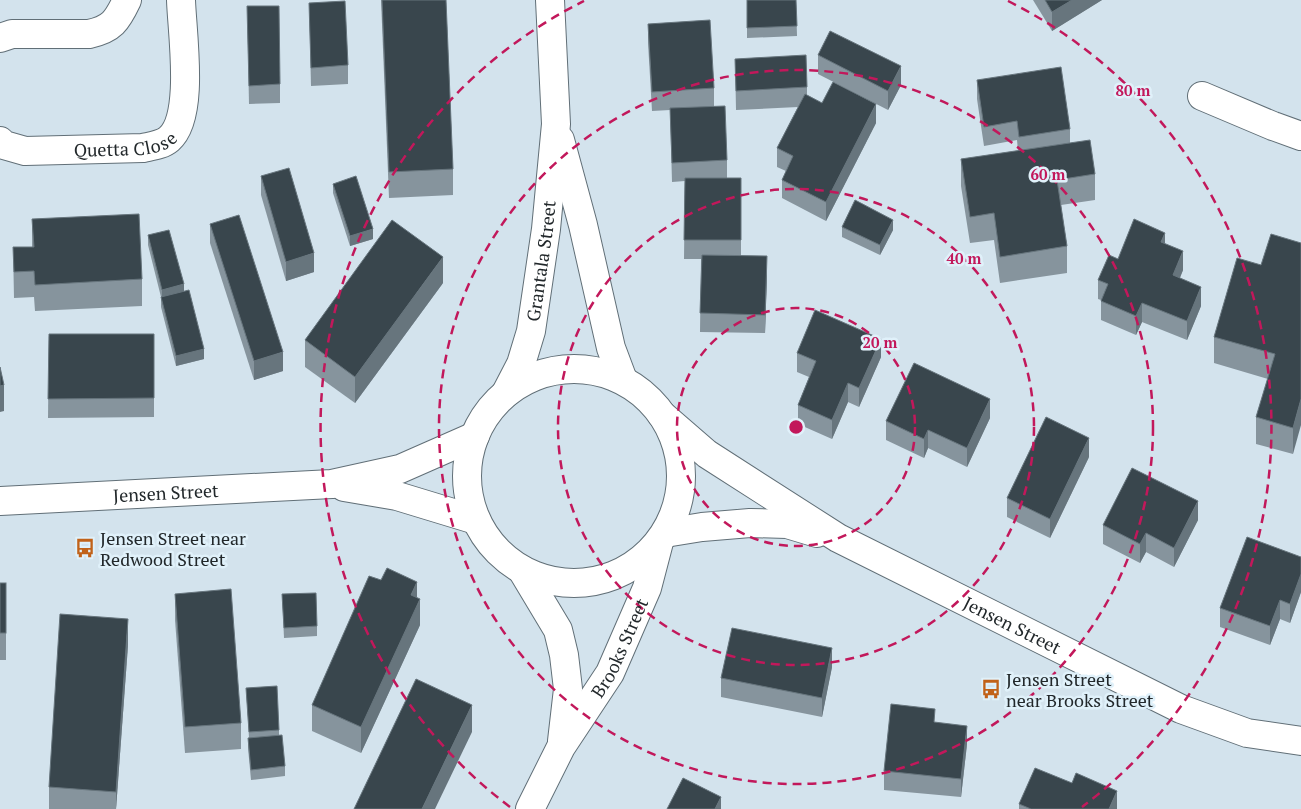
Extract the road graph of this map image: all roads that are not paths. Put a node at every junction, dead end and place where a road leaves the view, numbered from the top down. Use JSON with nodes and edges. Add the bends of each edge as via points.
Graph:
{"nodes":[{"id":1,"x":127,"y":0,"type":"edge"},
{"id":2,"x":181,"y":0,"type":"edge"},
{"id":3,"x":550,"y":0,"type":"edge"},
{"id":4,"x":0,"y":38,"type":"edge"},
{"id":5,"x":1202,"y":96,"type":"dead end"},
{"id":6,"x":556,"y":124,"type":"junction"},
{"id":7,"x":1301,"y":136,"type":"edge"},
{"id":8,"x":0,"y":141,"type":"edge"},
{"id":9,"x":623,"y":380,"type":"junction"},
{"id":10,"x":506,"y":393,"type":"junction"},
{"id":11,"x":662,"y":415,"type":"junction"},
{"id":12,"x":475,"y":436,"type":"junction"},
{"id":13,"x":332,"y":484,"type":"junction"},
{"id":14,"x":0,"y":501,"type":"edge"},
{"id":15,"x":476,"y":520,"type":"junction"},
{"id":16,"x":662,"y":537,"type":"junction"},
{"id":17,"x":838,"y":538,"type":"junction"},
{"id":18,"x":522,"y":570,"type":"junction"},
{"id":19,"x":1301,"y":741,"type":"edge"},
{"id":20,"x":561,"y":747,"type":"junction"},
{"id":21,"x":530,"y":809,"type":"edge"}],
"edges":[{"from":1,"to":4,"type":"street","via":[[120,15],[101,31],[89,34],[12,34]]},
{"from":2,"to":8,"type":"street","name":"Quetta Close","via":[[186,80],[181,115],[169,139],[143,148],[25,151],[4,146]]},
{"from":3,"to":6,"type":"street","name":"Grantala Street"},
{"from":5,"to":7,"type":"street"},
{"from":6,"to":9,"type":"street","name":"Grantala Street","via":[[611,348]]},
{"from":6,"to":10,"type":"street","name":"Grantala Street","via":[[546,229],[531,331],[521,364]]},
{"from":9,"to":10,"type":"street","via":[[572,369],[537,376]]},
{"from":9,"to":11,"type":"street","via":[[638,390]]},
{"from":10,"to":12,"type":"street","via":[[483,420]]},
{"from":11,"to":16,"type":"street","via":[[677,447],[681,482],[676,508]]},
{"from":11,"to":17,"type":"street","name":"Jensen Street","via":[[707,454]]},
{"from":12,"to":13,"type":"street","name":"Jensen Street","via":[[400,469]]},
{"from":12,"to":15,"type":"street","via":[[468,470],[470,503]]},
{"from":13,"to":14,"type":"street","name":"Jensen Street"},
{"from":13,"to":15,"type":"street","name":"Jensen Street","via":[[397,496]]},
{"from":15,"to":18,"type":"street","via":[[494,549]]},
{"from":16,"to":17,"type":"street","name":"Jensen Street","via":[[702,527],[750,523],[786,524]]},
{"from":16,"to":18,"type":"street","via":[[635,565],[604,579],[570,584],[553,582]]},
{"from":16,"to":20,"type":"street","name":"Brooks Street","via":[[647,588],[610,673]]},
{"from":17,"to":19,"type":"street","name":"Jensen Street","via":[[1181,709],[1247,733]]},
{"from":18,"to":20,"type":"street","name":"Brooks Street","via":[[558,630],[564,656],[568,689]]},
{"from":20,"to":21,"type":"street","name":"Brooks Street"}]}
